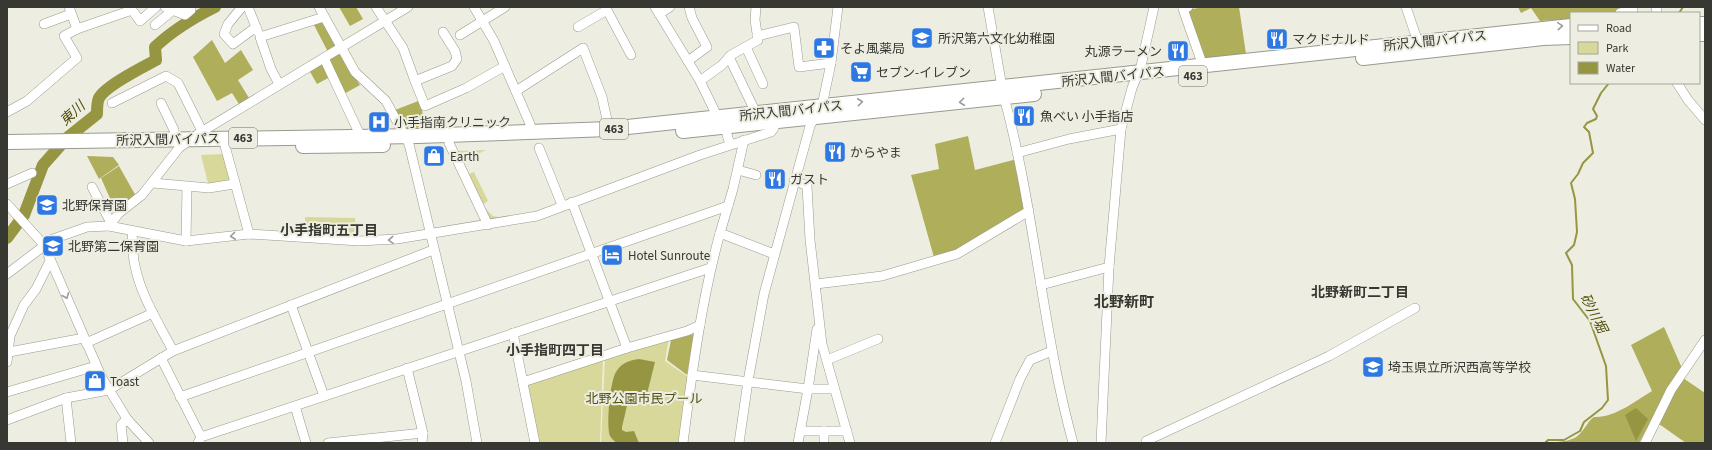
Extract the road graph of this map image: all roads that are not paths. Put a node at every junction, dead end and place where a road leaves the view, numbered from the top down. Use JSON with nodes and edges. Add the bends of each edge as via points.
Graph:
{"nodes":[{"id":1,"x":156,"y":7,"type":"edge"},
{"id":2,"x":242,"y":7,"type":"edge"},
{"id":3,"x":248,"y":7,"type":"edge"},
{"id":4,"x":319,"y":7,"type":"edge"},
{"id":5,"x":376,"y":7,"type":"edge"},
{"id":6,"x":408,"y":7,"type":"edge"},
{"id":7,"x":474,"y":7,"type":"edge"},
{"id":8,"x":670,"y":7,"type":"edge"},
{"id":9,"x":689,"y":7,"type":"edge"},
{"id":10,"x":756,"y":7,"type":"edge"},
{"id":11,"x":838,"y":7,"type":"edge"},
{"id":12,"x":988,"y":7,"type":"edge"},
{"id":13,"x":1154,"y":7,"type":"edge"},
{"id":14,"x":1406,"y":7,"type":"edge"},
{"id":15,"x":173,"y":8,"type":"edge"},
{"id":16,"x":503,"y":8,"type":"edge"},
{"id":17,"x":609,"y":8,"type":"edge"},
{"id":18,"x":1184,"y":8,"type":"edge"},
{"id":19,"x":657,"y":10,"type":"edge"},
{"id":20,"x":1635,"y":10,"type":"edge"},
{"id":21,"x":70,"y":11,"type":"edge"},
{"id":22,"x":118,"y":11,"type":"edge"},
{"id":23,"x":1625,"y":12,"type":"edge"},
{"id":24,"x":324,"y":17,"type":"junction"},
{"id":25,"x":483,"y":20,"type":"junction"},
{"id":26,"x":387,"y":22,"type":"junction"},
{"id":27,"x":44,"y":24,"type":"dead end"},
{"id":28,"x":155,"y":25,"type":"dead end"},
{"id":29,"x":1570,"y":26,"type":"edge"},
{"id":30,"x":256,"y":27,"type":"junction"},
{"id":31,"x":578,"y":28,"type":"dead end"},
{"id":32,"x":77,"y":29,"type":"junction"},
{"id":33,"x":443,"y":32,"type":"dead end"},
{"id":34,"x":460,"y":35,"type":"dead end"},
{"id":35,"x":757,"y":36,"type":"junction"},
{"id":36,"x":1570,"y":36,"type":"edge"},
{"id":37,"x":260,"y":37,"type":"junction"},
{"id":38,"x":1418,"y":42,"type":"junction"},
{"id":39,"x":746,"y":47,"type":"junction"},
{"id":40,"x":342,"y":48,"type":"junction"},
{"id":41,"x":631,"y":55,"type":"dead end"},
{"id":42,"x":729,"y":57,"type":"junction"},
{"id":43,"x":324,"y":58,"type":"junction"},
{"id":44,"x":688,"y":61,"type":"junction"},
{"id":45,"x":831,"y":63,"type":"junction"},
{"id":46,"x":505,"y":66,"type":"junction"},
{"id":47,"x":1203,"y":66,"type":"junction"},
{"id":48,"x":1136,"y":78,"type":"junction"},
{"id":49,"x":416,"y":81,"type":"junction"},
{"id":50,"x":700,"y":81,"type":"junction"},
{"id":51,"x":279,"y":84,"type":"junction"},
{"id":52,"x":763,"y":84,"type":"dead end"},
{"id":53,"x":1678,"y":84,"type":"edge"},
{"id":54,"x":516,"y":91,"type":"junction"},
{"id":55,"x":1003,"y":92,"type":"junction"},
{"id":56,"x":112,"y":103,"type":"dead end"},
{"id":57,"x":161,"y":103,"type":"dead end"},
{"id":58,"x":7,"y":112,"type":"edge"},
{"id":59,"x":818,"y":112,"type":"junction"},
{"id":60,"x":756,"y":113,"type":"junction"},
{"id":61,"x":1705,"y":119,"type":"edge"},
{"id":62,"x":722,"y":122,"type":"junction"},
{"id":63,"x":774,"y":128,"type":"dead end"},
{"id":64,"x":609,"y":129,"type":"junction"},
{"id":65,"x":1121,"y":129,"type":"junction"},
{"id":66,"x":202,"y":131,"type":"junction"},
{"id":67,"x":532,"y":133,"type":"junction"},
{"id":68,"x":360,"y":135,"type":"junction"},
{"id":69,"x":191,"y":139,"type":"junction"},
{"id":70,"x":407,"y":140,"type":"junction"},
{"id":71,"x":744,"y":140,"type":"junction"},
{"id":72,"x":7,"y":142,"type":"edge"},
{"id":73,"x":449,"y":143,"type":"junction"},
{"id":74,"x":76,"y":144,"type":"junction"},
{"id":75,"x":177,"y":144,"type":"junction"},
{"id":76,"x":730,"y":145,"type":"junction"},
{"id":77,"x":225,"y":146,"type":"junction"},
{"id":78,"x":539,"y":148,"type":"dead end"},
{"id":79,"x":7,"y":150,"type":"edge"},
{"id":80,"x":1017,"y":153,"type":"junction"},
{"id":81,"x":738,"y":170,"type":"junction"},
{"id":82,"x":32,"y":173,"type":"dead end"},
{"id":83,"x":756,"y":175,"type":"dead end"},
{"id":84,"x":794,"y":180,"type":"junction"},
{"id":85,"x":153,"y":183,"type":"junction"},
{"id":86,"x":7,"y":184,"type":"edge"},
{"id":87,"x":234,"y":184,"type":"junction"},
{"id":88,"x":92,"y":187,"type":"dead end"},
{"id":89,"x":187,"y":187,"type":"junction"},
{"id":90,"x":572,"y":202,"type":"junction"},
{"id":91,"x":7,"y":204,"type":"edge"},
{"id":92,"x":562,"y":205,"type":"junction"},
{"id":93,"x":728,"y":206,"type":"junction"},
{"id":94,"x":1029,"y":211,"type":"junction"},
{"id":95,"x":110,"y":224,"type":"junction"},
{"id":96,"x":488,"y":225,"type":"junction"},
{"id":97,"x":132,"y":231,"type":"junction"},
{"id":98,"x":720,"y":233,"type":"junction"},
{"id":99,"x":249,"y":234,"type":"junction"},
{"id":100,"x":430,"y":234,"type":"junction"},
{"id":101,"x":186,"y":241,"type":"junction"},
{"id":102,"x":44,"y":245,"type":"junction"},
{"id":103,"x":433,"y":250,"type":"junction"},
{"id":104,"x":591,"y":253,"type":"junction"},
{"id":105,"x":774,"y":254,"type":"junction"},
{"id":106,"x":50,"y":261,"type":"junction"},
{"id":107,"x":1109,"y":267,"type":"junction"},
{"id":108,"x":710,"y":268,"type":"junction"},
{"id":109,"x":8,"y":271,"type":"edge"},
{"id":110,"x":816,"y":284,"type":"junction"},
{"id":111,"x":1042,"y":285,"type":"junction"},
{"id":112,"x":609,"y":301,"type":"junction"},
{"id":113,"x":447,"y":303,"type":"junction"},
{"id":114,"x":291,"y":306,"type":"junction"},
{"id":115,"x":1415,"y":308,"type":"dead end"},
{"id":116,"x":819,"y":312,"type":"junction"},
{"id":117,"x":153,"y":313,"type":"junction"},
{"id":118,"x":700,"y":325,"type":"junction"},
{"id":119,"x":513,"y":334,"type":"junction"},
{"id":120,"x":878,"y":339,"type":"dead end"},
{"id":121,"x":85,"y":340,"type":"junction"},
{"id":122,"x":1705,"y":340,"type":"edge"},
{"id":123,"x":627,"y":348,"type":"junction"},
{"id":124,"x":173,"y":351,"type":"junction"},
{"id":125,"x":459,"y":351,"type":"junction"},
{"id":126,"x":1052,"y":351,"type":"junction"},
{"id":127,"x":9,"y":352,"type":"junction"},
{"id":128,"x":308,"y":352,"type":"junction"},
{"id":129,"x":161,"y":358,"type":"junction"},
{"id":130,"x":827,"y":360,"type":"junction"},
{"id":131,"x":7,"y":362,"type":"edge"},
{"id":132,"x":96,"y":366,"type":"junction"},
{"id":133,"x":407,"y":368,"type":"junction"},
{"id":134,"x":692,"y":375,"type":"junction"},
{"id":135,"x":748,"y":381,"type":"junction"},
{"id":136,"x":523,"y":382,"type":"junction"},
{"id":137,"x":808,"y":389,"type":"junction"},
{"id":138,"x":834,"y":389,"type":"junction"},
{"id":139,"x":109,"y":390,"type":"junction"},
{"id":140,"x":7,"y":392,"type":"edge"},
{"id":141,"x":324,"y":396,"type":"junction"},
{"id":142,"x":180,"y":397,"type":"junction"},
{"id":143,"x":66,"y":398,"type":"junction"},
{"id":144,"x":295,"y":406,"type":"junction"},
{"id":145,"x":127,"y":419,"type":"junction"},
{"id":146,"x":7,"y":420,"type":"edge"},
{"id":147,"x":800,"y":431,"type":"junction"},
{"id":148,"x":824,"y":431,"type":"junction"},
{"id":149,"x":847,"y":431,"type":"junction"},
{"id":150,"x":423,"y":433,"type":"junction"},
{"id":151,"x":200,"y":440,"type":"edge"},
{"id":152,"x":71,"y":443,"type":"edge"},
{"id":153,"x":123,"y":443,"type":"edge"},
{"id":154,"x":149,"y":443,"type":"edge"},
{"id":155,"x":306,"y":443,"type":"edge"},
{"id":156,"x":328,"y":443,"type":"edge"},
{"id":157,"x":422,"y":443,"type":"edge"},
{"id":158,"x":477,"y":443,"type":"edge"},
{"id":159,"x":535,"y":443,"type":"edge"},
{"id":160,"x":683,"y":443,"type":"edge"},
{"id":161,"x":739,"y":443,"type":"edge"},
{"id":162,"x":798,"y":443,"type":"edge"},
{"id":163,"x":824,"y":443,"type":"edge"},
{"id":164,"x":850,"y":443,"type":"edge"},
{"id":165,"x":995,"y":443,"type":"edge"},
{"id":166,"x":1073,"y":443,"type":"edge"},
{"id":167,"x":1101,"y":443,"type":"edge"},
{"id":168,"x":1147,"y":443,"type":"edge"},
{"id":169,"x":1645,"y":443,"type":"edge"}],
"edges":[{"from":1,"to":22,"type":"street","via":[[140,21],[132,10]]},
{"from":2,"to":30,"type":"street","via":[[228,24],[224,34],[233,44]]},
{"from":3,"to":30,"type":"street"},
{"from":4,"to":24,"type":"street"},
{"from":5,"to":26,"type":"street"},
{"from":6,"to":26,"type":"street"},
{"from":7,"to":25,"type":"street"},
{"from":8,"to":19,"type":"street"},
{"from":9,"to":44,"type":"street","via":[[707,47]]},
{"from":10,"to":35,"type":"street"},
{"from":11,"to":45,"type":"street"},
{"from":12,"to":55,"type":"street"},
{"from":13,"to":48,"type":"street"},
{"from":14,"to":38,"type":"street"},
{"from":15,"to":28,"type":"street"},
{"from":16,"to":25,"type":"street"},
{"from":17,"to":31,"type":"street"},
{"from":17,"to":41,"type":"street"},
{"from":18,"to":47,"type":"street"},
{"from":19,"to":44,"type":"street"},
{"from":20,"to":23,"type":"street"},
{"from":21,"to":27,"type":"street"},
{"from":21,"to":32,"type":"street"},
{"from":22,"to":32,"type":"street"},
{"from":24,"to":37,"type":"street"},
{"from":24,"to":40,"type":"street"},
{"from":25,"to":34,"type":"street"},
{"from":25,"to":46,"type":"street"},
{"from":26,"to":40,"type":"street"},
{"from":26,"to":49,"type":"street"},
{"from":38,"to":29,"type":"highway","name":"所沢入間バイパス","number":"463","one_way":true},
{"from":30,"to":37,"type":"street"},
{"from":32,"to":58,"type":"street","via":[[64,36],[77,58],[27,101]]},
{"from":33,"to":49,"type":"street","via":[[458,59],[452,66]]},
{"from":35,"to":39,"type":"street","via":[[758,40]]},
{"from":35,"to":45,"type":"street","via":[[794,26],[799,66]]},
{"from":36,"to":48,"type":"highway","name":"所沢入間バイパス","number":"463"},
{"from":37,"to":51,"type":"street"},
{"from":38,"to":47,"type":"highway","name":"所沢入間バイパス","number":"463"},
{"from":39,"to":42,"type":"street"},
{"from":39,"to":52,"type":"street"},
{"from":40,"to":43,"type":"street"},
{"from":40,"to":70,"type":"street","via":[[355,72],[386,101]]},
{"from":42,"to":50,"type":"street"},
{"from":42,"to":60,"type":"street"},
{"from":43,"to":51,"type":"street"},
{"from":43,"to":68,"type":"street"},
{"from":44,"to":50,"type":"street"},
{"from":45,"to":59,"type":"street"},
{"from":46,"to":49,"type":"street","via":[[466,88],[425,106]]},
{"from":46,"to":54,"type":"street"},
{"from":47,"to":48,"type":"highway","name":"所沢入間バイパス","number":"463"},
{"from":48,"to":55,"type":"highway","name":"所沢入間バイパス","number":"463"},
{"from":48,"to":65,"type":"street"},
{"from":50,"to":62,"type":"street"},
{"from":51,"to":66,"type":"street"},
{"from":53,"to":61,"type":"street"},
{"from":54,"to":64,"type":"street","via":[[583,48],[602,97]]},
{"from":54,"to":67,"type":"street"},
{"from":55,"to":59,"type":"highway","name":"所沢入間バイパス","number":"463"},
{"from":55,"to":80,"type":"street"},
{"from":56,"to":66,"type":"street","via":[[166,76],[178,83]]},
{"from":57,"to":75,"type":"street","via":[[174,130]]},
{"from":59,"to":60,"type":"highway","name":"所沢入間バイパス","number":"463"},
{"from":59,"to":62,"type":"highway","name":"所沢入間バイパス","number":"463"},
{"from":59,"to":84,"type":"street","via":[[810,126]]},
{"from":60,"to":62,"type":"highway","name":"所沢入間バイパス","number":"463"},
{"from":62,"to":64,"type":"highway","name":"所沢入間バイパス","number":"463"},
{"from":62,"to":73,"type":"highway","name":"所沢入間バイパス","number":"463","via":[[635,136],[536,142]]},
{"from":62,"to":76,"type":"street"},
{"from":63,"to":71,"type":"street","via":[[771,132]]},
{"from":64,"to":67,"type":"highway","name":"所沢入間バイパス","number":"463"},
{"from":65,"to":80,"type":"street"},
{"from":65,"to":107,"type":"street"},
{"from":66,"to":69,"type":"street"},
{"from":67,"to":70,"type":"highway","name":"所沢入間バイパス","number":"463"},
{"from":68,"to":69,"type":"highway","name":"所沢入間バイパス","number":"463"},
{"from":68,"to":70,"type":"highway","name":"所沢入間バイパス","number":"463"},
{"from":69,"to":75,"type":"highway","name":"所沢入間バイパス","number":"463"},
{"from":70,"to":73,"type":"highway","name":"所沢入間バイパス","number":"463"},
{"from":70,"to":77,"type":"highway","name":"所沢入間バイパス","number":"463"},
{"from":70,"to":100,"type":"street"},
{"from":71,"to":76,"type":"street"},
{"from":71,"to":81,"type":"street"},
{"from":72,"to":74,"type":"highway","name":"所沢入間バイパス","number":"463","via":[[55,140]]},
{"from":73,"to":96,"type":"street"},
{"from":74,"to":75,"type":"highway","name":"所沢入間バイパス","number":"463"},
{"from":74,"to":79,"type":"highway","name":"所沢入間バイパス","number":"463","via":[[43,149]]},
{"from":75,"to":77,"type":"highway","name":"所沢入間バイパス","number":"463"},
{"from":75,"to":85,"type":"street"},
{"from":76,"to":90,"type":"street"},
{"from":77,"to":87,"type":"street"},
{"from":78,"to":92,"type":"street"},
{"from":80,"to":94,"type":"street"},
{"from":81,"to":83,"type":"street"},
{"from":81,"to":93,"type":"street"},
{"from":82,"to":86,"type":"street"},
{"from":84,"to":105,"type":"street"},
{"from":84,"to":110,"type":"street","via":[[807,186]]},
{"from":85,"to":89,"type":"street"},
{"from":85,"to":95,"type":"street"},
{"from":87,"to":89,"type":"street","via":[[209,188]]},
{"from":87,"to":99,"type":"street"},
{"from":88,"to":95,"type":"street"},
{"from":89,"to":101,"type":"street"},
{"from":90,"to":92,"type":"street"},
{"from":90,"to":104,"type":"street"},
{"from":91,"to":102,"type":"street"},
{"from":92,"to":96,"type":"street","via":[[537,216]]},
{"from":93,"to":98,"type":"street"},
{"from":93,"to":104,"type":"street"},
{"from":94,"to":110,"type":"street","via":[[957,254],[882,276]]},
{"from":94,"to":111,"type":"street"},
{"from":95,"to":97,"type":"street"},
{"from":95,"to":102,"type":"street","via":[[76,230]]},
{"from":96,"to":100,"type":"street"},
{"from":97,"to":101,"type":"street"},
{"from":97,"to":117,"type":"street","via":[[134,264]]},
{"from":98,"to":105,"type":"street"},
{"from":98,"to":108,"type":"street"},
{"from":100,"to":99,"type":"street","one_way":true,"via":[[397,240],[359,241]]},
{"from":99,"to":101,"type":"street","one_way":true},
{"from":100,"to":103,"type":"street"},
{"from":102,"to":106,"type":"street"},
{"from":102,"to":109,"type":"street"},
{"from":103,"to":113,"type":"street"},
{"from":103,"to":114,"type":"street"},
{"from":104,"to":112,"type":"street"},
{"from":104,"to":113,"type":"street"},
{"from":105,"to":135,"type":"street","via":[[756,331]]},
{"from":106,"to":121,"type":"street","one_way":true},
{"from":106,"to":127,"type":"street","via":[[36,290],[24,304],[10,336]]},
{"from":107,"to":111,"type":"street"},
{"from":107,"to":167,"type":"street"},
{"from":108,"to":112,"type":"street"},
{"from":108,"to":118,"type":"street"},
{"from":110,"to":116,"type":"street"},
{"from":111,"to":126,"type":"street"},
{"from":112,"to":119,"type":"street"},
{"from":112,"to":123,"type":"street"},
{"from":113,"to":125,"type":"street"},
{"from":113,"to":128,"type":"street"},
{"from":114,"to":124,"type":"street"},
{"from":114,"to":128,"type":"street"},
{"from":115,"to":168,"type":"street","via":[[1329,356],[1146,441]]},
{"from":116,"to":130,"type":"street","via":[[822,344]]},
{"from":116,"to":137,"type":"street"},
{"from":117,"to":121,"type":"street"},
{"from":117,"to":124,"type":"street"},
{"from":118,"to":123,"type":"street"},
{"from":118,"to":134,"type":"street"},
{"from":119,"to":125,"type":"street"},
{"from":119,"to":136,"type":"street"},
{"from":120,"to":130,"type":"street"},
{"from":121,"to":127,"type":"street"},
{"from":121,"to":132,"type":"street"},
{"from":122,"to":169,"type":"street","via":[[1671,390]]},
{"from":123,"to":136,"type":"street"},
{"from":124,"to":129,"type":"street"},
{"from":125,"to":133,"type":"street"},
{"from":125,"to":158,"type":"street","via":[[472,406]]},
{"from":126,"to":165,"type":"street","via":[[1030,360]]},
{"from":126,"to":166,"type":"street"},
{"from":127,"to":131,"type":"street"},
{"from":128,"to":141,"type":"street"},
{"from":128,"to":142,"type":"street"},
{"from":129,"to":139,"type":"street"},
{"from":129,"to":142,"type":"street"},
{"from":130,"to":138,"type":"street"},
{"from":132,"to":139,"type":"street"},
{"from":132,"to":140,"type":"street"},
{"from":133,"to":141,"type":"street"},
{"from":133,"to":150,"type":"street"},
{"from":134,"to":135,"type":"street"},
{"from":134,"to":160,"type":"street"},
{"from":135,"to":137,"type":"street"},
{"from":135,"to":161,"type":"street"},
{"from":136,"to":159,"type":"street"},
{"from":137,"to":138,"type":"street"},
{"from":137,"to":147,"type":"street"},
{"from":138,"to":149,"type":"street"},
{"from":139,"to":143,"type":"street"},
{"from":139,"to":145,"type":"street"},
{"from":141,"to":144,"type":"street"},
{"from":142,"to":151,"type":"street"},
{"from":143,"to":146,"type":"street"},
{"from":143,"to":152,"type":"street"},
{"from":144,"to":151,"type":"street"},
{"from":144,"to":155,"type":"street"},
{"from":145,"to":153,"type":"street","via":[[121,426]]},
{"from":145,"to":154,"type":"street"},
{"from":147,"to":148,"type":"street"},
{"from":147,"to":162,"type":"street"},
{"from":148,"to":149,"type":"street"},
{"from":148,"to":163,"type":"street"},
{"from":149,"to":164,"type":"street"},
{"from":150,"to":156,"type":"street"},
{"from":150,"to":157,"type":"street"}]}
